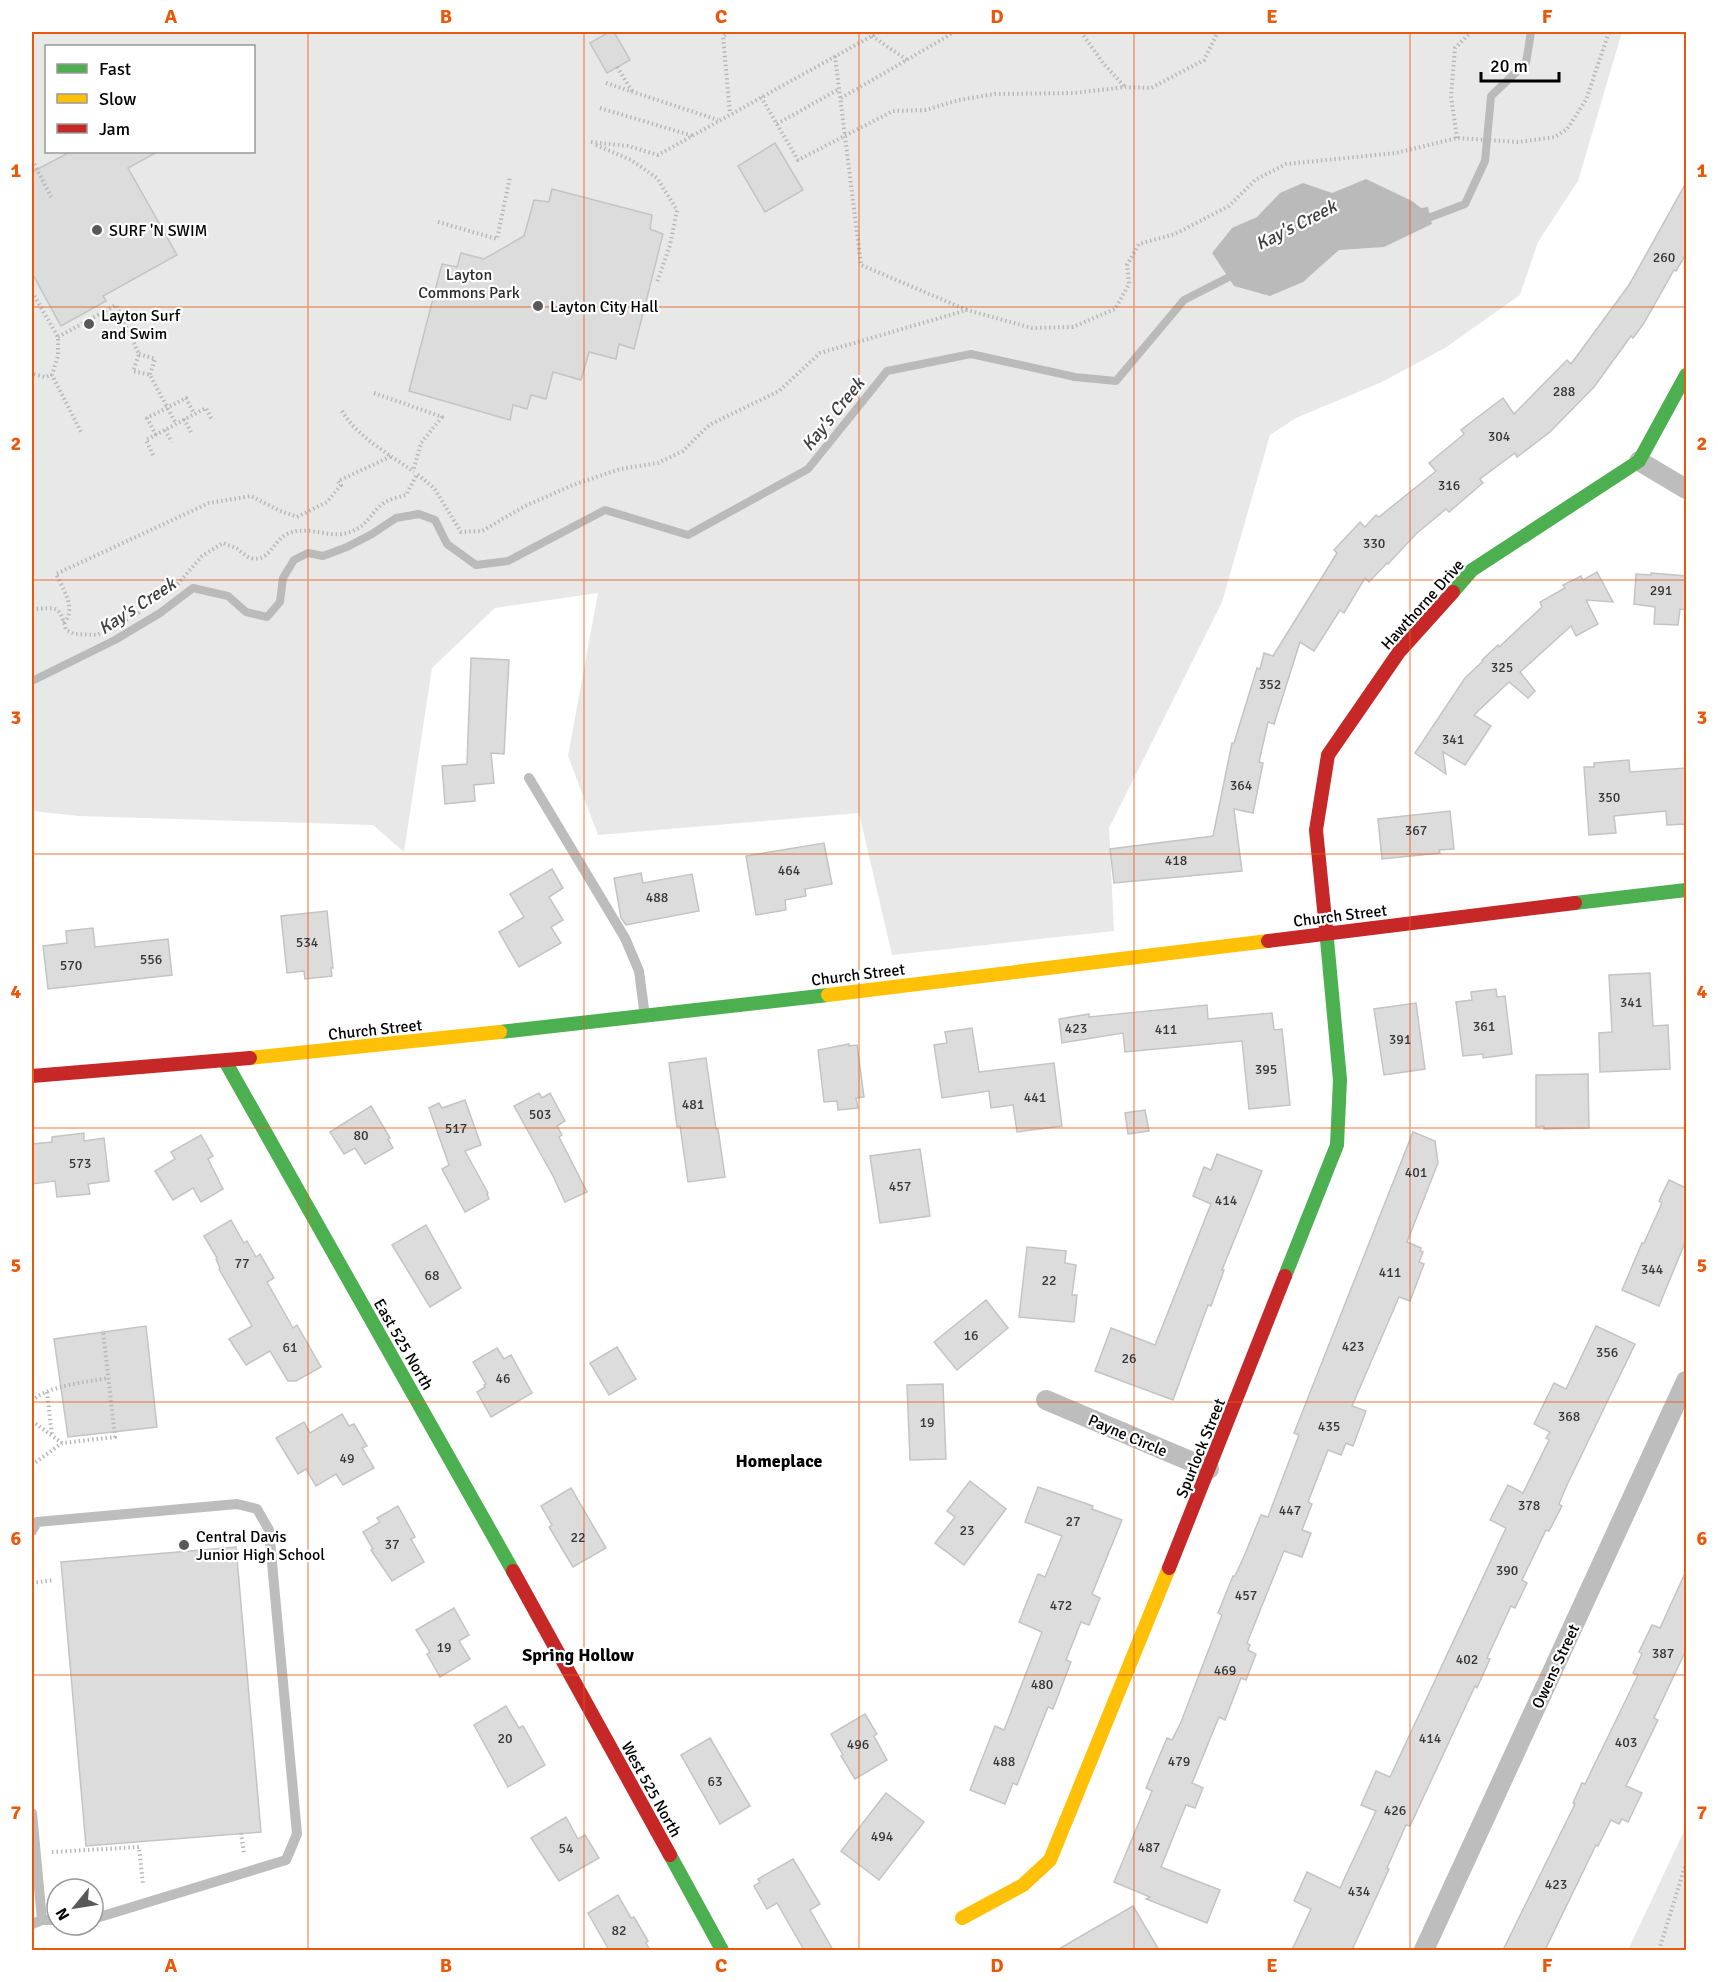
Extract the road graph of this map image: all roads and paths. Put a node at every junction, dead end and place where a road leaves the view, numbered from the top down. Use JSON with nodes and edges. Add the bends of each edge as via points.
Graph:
{"nodes":[{"id":1,"x":729,"y":32,"type":"edge"},
{"id":2,"x":879,"y":32,"type":"edge"},
{"id":3,"x":953,"y":32,"type":"edge"},
{"id":4,"x":1081,"y":32,"type":"edge"},
{"id":5,"x":1218,"y":32,"type":"edge"},
{"id":6,"x":1471,"y":32,"type":"edge"},
{"id":7,"x":1609,"y":32,"type":"edge"},
{"id":8,"x":872,"y":36,"type":"junction"},
{"id":9,"x":835,"y":56,"type":"junction"},
{"id":10,"x":907,"y":60,"type":"junction"},
{"id":11,"x":617,"y":67,"type":"dead end"},
{"id":12,"x":606,"y":83,"type":"dead end"},
{"id":13,"x":1125,"y":87,"type":"junction"},
{"id":14,"x":839,"y":89,"type":"junction"},
{"id":15,"x":632,"y":92,"type":"junction"},
{"id":16,"x":761,"y":97,"type":"junction"},
{"id":17,"x":841,"y":98,"type":"junction"},
{"id":18,"x":600,"y":108,"type":"dead end"},
{"id":19,"x":730,"y":114,"type":"junction"},
{"id":20,"x":719,"y":120,"type":"junction"},
{"id":21,"x":777,"y":124,"type":"junction"},
{"id":22,"x":845,"y":135,"type":"junction"},
{"id":23,"x":693,"y":136,"type":"junction"},
{"id":24,"x":1457,"y":138,"type":"junction"},
{"id":25,"x":32,"y":160,"type":"edge"},
{"id":26,"x":510,"y":177,"type":"dead end"},
{"id":27,"x":51,"y":197,"type":"dead end"},
{"id":28,"x":438,"y":222,"type":"dead end"},
{"id":29,"x":657,"y":282,"type":"dead end"},
{"id":30,"x":32,"y":292,"type":"edge"},
{"id":31,"x":967,"y":310,"type":"junction"},
{"id":32,"x":58,"y":337,"type":"junction"},
{"id":33,"x":139,"y":354,"type":"junction"},
{"id":34,"x":34,"y":374,"type":"dead end"},
{"id":35,"x":52,"y":375,"type":"junction"},
{"id":36,"x":150,"y":375,"type":"junction"},
{"id":37,"x":1686,"y":375,"type":"edge"},
{"id":38,"x":374,"y":393,"type":"dead end"},
{"id":39,"x":167,"y":407,"type":"junction"},
{"id":40,"x":342,"y":411,"type":"dead end"},
{"id":41,"x":194,"y":414,"type":"junction"},
{"id":42,"x":184,"y":419,"type":"junction"},
{"id":43,"x":212,"y":420,"type":"dead end"},
{"id":44,"x":176,"y":424,"type":"junction"},
{"id":45,"x":165,"y":430,"type":"junction"},
{"id":46,"x":81,"y":432,"type":"dead end"},
{"id":47,"x":191,"y":432,"type":"dead end"},
{"id":48,"x":156,"y":435,"type":"junction"},
{"id":49,"x":172,"y":442,"type":"dead end"},
{"id":50,"x":153,"y":455,"type":"dead end"},
{"id":51,"x":392,"y":456,"type":"junction"},
{"id":52,"x":1639,"y":461,"type":"junction"},
{"id":53,"x":415,"y":472,"type":"junction"},
{"id":54,"x":1686,"y":489,"type":"edge"},
{"id":55,"x":32,"y":609,"type":"edge"},
{"id":56,"x":64,"y":623,"type":"junction"},
{"id":57,"x":529,"y":778,"type":"dead end"},
{"id":58,"x":1686,"y":890,"type":"edge"},
{"id":59,"x":1326,"y":933,"type":"junction"},
{"id":60,"x":645,"y":1017,"type":"junction"},
{"id":61,"x":225,"y":1061,"type":"junction"},
{"id":62,"x":32,"y":1076,"type":"edge"},
{"id":63,"x":103,"y":1330,"type":"dead end"},
{"id":64,"x":108,"y":1378,"type":"junction"},
{"id":65,"x":1686,"y":1381,"type":"edge"},
{"id":66,"x":47,"y":1392,"type":"junction"},
{"id":67,"x":1046,"y":1400,"type":"dead end"},
{"id":68,"x":32,"y":1401,"type":"edge"},
{"id":69,"x":32,"y":1421,"type":"edge"},
{"id":70,"x":52,"y":1436,"type":"junction"},
{"id":71,"x":62,"y":1443,"type":"junction"},
{"id":72,"x":32,"y":1465,"type":"edge"},
{"id":73,"x":1209,"y":1469,"type":"junction"},
{"id":74,"x":32,"y":1531,"type":"edge"},
{"id":75,"x":53,"y":1580,"type":"dead end"},
{"id":76,"x":32,"y":1583,"type":"edge"},
{"id":77,"x":554,"y":1643,"type":"joint"},
{"id":78,"x":32,"y":1813,"type":"edge"},
{"id":79,"x":241,"y":1833,"type":"dead end"},
{"id":80,"x":72,"y":1850,"type":"dead end"},
{"id":81,"x":244,"y":1854,"type":"dead end"},
{"id":82,"x":1686,"y":1863,"type":"edge"},
{"id":83,"x":143,"y":1884,"type":"dead end"},
{"id":84,"x":105,"y":1915,"type":"edge"},
{"id":85,"x":962,"y":1918,"type":"dead end"},
{"id":86,"x":37,"y":1922,"type":"edge"},
{"id":87,"x":722,"y":1950,"type":"edge"},
{"id":88,"x":1424,"y":1950,"type":"edge"},
{"id":89,"x":1659,"y":1950,"type":"edge"}],
"edges":[{"from":1,"to":19,"type":"path","via":[[723,36]]},
{"from":2,"to":8,"type":"path"},
{"from":3,"to":10,"type":"path"},
{"from":4,"to":13,"type":"path"},
{"from":5,"to":13,"type":"path","via":[[1204,60],[1151,88]]},
{"from":6,"to":24,"type":"path","via":[[1455,48],[1450,96]]},
{"from":7,"to":24,"type":"path","via":[[1586,100],[1567,129],[1537,141]]},
{"from":8,"to":9,"type":"path"},
{"from":8,"to":10,"type":"path"},
{"from":9,"to":14,"type":"path"},
{"from":9,"to":16,"type":"path"},
{"from":10,"to":17,"type":"path"},
{"from":11,"to":15,"type":"path"},
{"from":12,"to":15,"type":"path"},
{"from":13,"to":22,"type":"path","via":[[1074,93],[995,93],[926,110],[893,111]]},
{"from":14,"to":17,"type":"path"},
{"from":14,"to":21,"type":"path"},
{"from":15,"to":20,"type":"path"},
{"from":16,"to":19,"type":"path"},
{"from":16,"to":21,"type":"path"},
{"from":17,"to":22,"type":"path"},
{"from":18,"to":23,"type":"path"},
{"from":19,"to":20,"type":"path"},
{"from":20,"to":23,"type":"path"},
{"from":21,"to":22,"type":"path","via":[[798,160]]},
{"from":22,"to":31,"type":"path","via":[[861,265]]},
{"from":23,"to":29,"type":"path","via":[[658,155],[591,142],[631,160],[657,178],[677,210]]},
{"from":24,"to":31,"type":"path","via":[[1396,153],[1286,164],[1256,180],[1229,206],[1175,234],[1139,244],[1127,265],[1129,284],[1115,309],[1073,327],[1032,328]]},
{"from":25,"to":27,"type":"path"},
{"from":26,"to":28,"type":"path","via":[[497,239]]},
{"from":30,"to":32,"type":"path"},
{"from":31,"to":53,"type":"path","via":[[820,353],[779,392],[709,425],[683,451],[658,463],[620,469],[573,485],[482,531],[461,532],[434,488]]},
{"from":32,"to":33,"type":"path","via":[[116,305]]},
{"from":32,"to":35,"type":"path"},
{"from":33,"to":36,"type":"path","via":[[155,359]]},
{"from":33,"to":36,"type":"path","via":[[133,371]]},
{"from":34,"to":35,"type":"path"},
{"from":35,"to":46,"type":"path"},
{"from":36,"to":39,"type":"path"},
{"from":37,"to":52,"type":"street","name":"Hawthorne Drive"},
{"from":38,"to":53,"type":"path","via":[[442,417],[421,443]]},
{"from":39,"to":41,"type":"path","via":[[186,398]]},
{"from":39,"to":44,"type":"path"},
{"from":39,"to":48,"type":"path","via":[[147,418]]},
{"from":40,"to":51,"type":"path","via":[[349,423]]},
{"from":41,"to":42,"type":"path"},
{"from":41,"to":43,"type":"path","via":[[206,408]]},
{"from":42,"to":44,"type":"path"},
{"from":42,"to":47,"type":"path"},
{"from":44,"to":45,"type":"path"},
{"from":45,"to":48,"type":"path"},
{"from":45,"to":49,"type":"path"},
{"from":48,"to":50,"type":"path","via":[[146,440]]},
{"from":51,"to":53,"type":"path"},
{"from":51,"to":56,"type":"path","via":[[338,481],[341,485],[327,502],[297,517],[251,496],[209,503],[56,574],[70,603]]},
{"from":52,"to":54,"type":"street"},
{"from":52,"to":59,"type":"street","name":"Hawthorne Drive","via":[[1472,570],[1399,652],[1328,754],[1316,830]]},
{"from":53,"to":56,"type":"path","via":[[406,495],[384,503],[369,522],[349,533],[299,530],[285,534],[261,558],[250,558],[223,543],[202,556],[176,586],[97,635],[74,634],[66,630]]},
{"from":55,"to":56,"type":"path","via":[[55,608],[62,613]]},
{"from":57,"to":60,"type":"lane","via":[[625,938],[639,971]]},
{"from":58,"to":59,"type":"street","name":"Church Street"},
{"from":59,"to":60,"type":"street","name":"Church Street"},
{"from":59,"to":73,"type":"street","name":"Spurlock Street","via":[[1340,1080],[1337,1145]]},
{"from":60,"to":61,"type":"street","name":"Church Street"},
{"from":61,"to":62,"type":"street","name":"Church Street"},
{"from":61,"to":77,"type":"street","name":"East 525 North"},
{"from":63,"to":64,"type":"path"},
{"from":64,"to":66,"type":"path"},
{"from":64,"to":71,"type":"path","via":[[115,1437]]},
{"from":65,"to":88,"type":"street","name":"Owens Street"},
{"from":66,"to":68,"type":"path"},
{"from":66,"to":70,"type":"path"},
{"from":67,"to":73,"type":"street","name":"Payne Circle"},
{"from":69,"to":70,"type":"path"},
{"from":70,"to":71,"type":"path"},
{"from":71,"to":72,"type":"path"},
{"from":73,"to":85,"type":"street","name":"Spurlock Street","via":[[1050,1860],[1023,1885]]},
{"from":74,"to":84,"type":"lane","via":[[37,1522],[237,1504],[257,1509],[269,1530],[297,1834],[286,1860]]},
{"from":75,"to":76,"type":"path"},
{"from":77,"to":87,"type":"street","name":"West 525 North"},
{"from":78,"to":86,"type":"lane"},
{"from":79,"to":81,"type":"path"},
{"from":80,"to":83,"type":"path","via":[[139,1847]]},
{"from":82,"to":89,"type":"path"}]}
